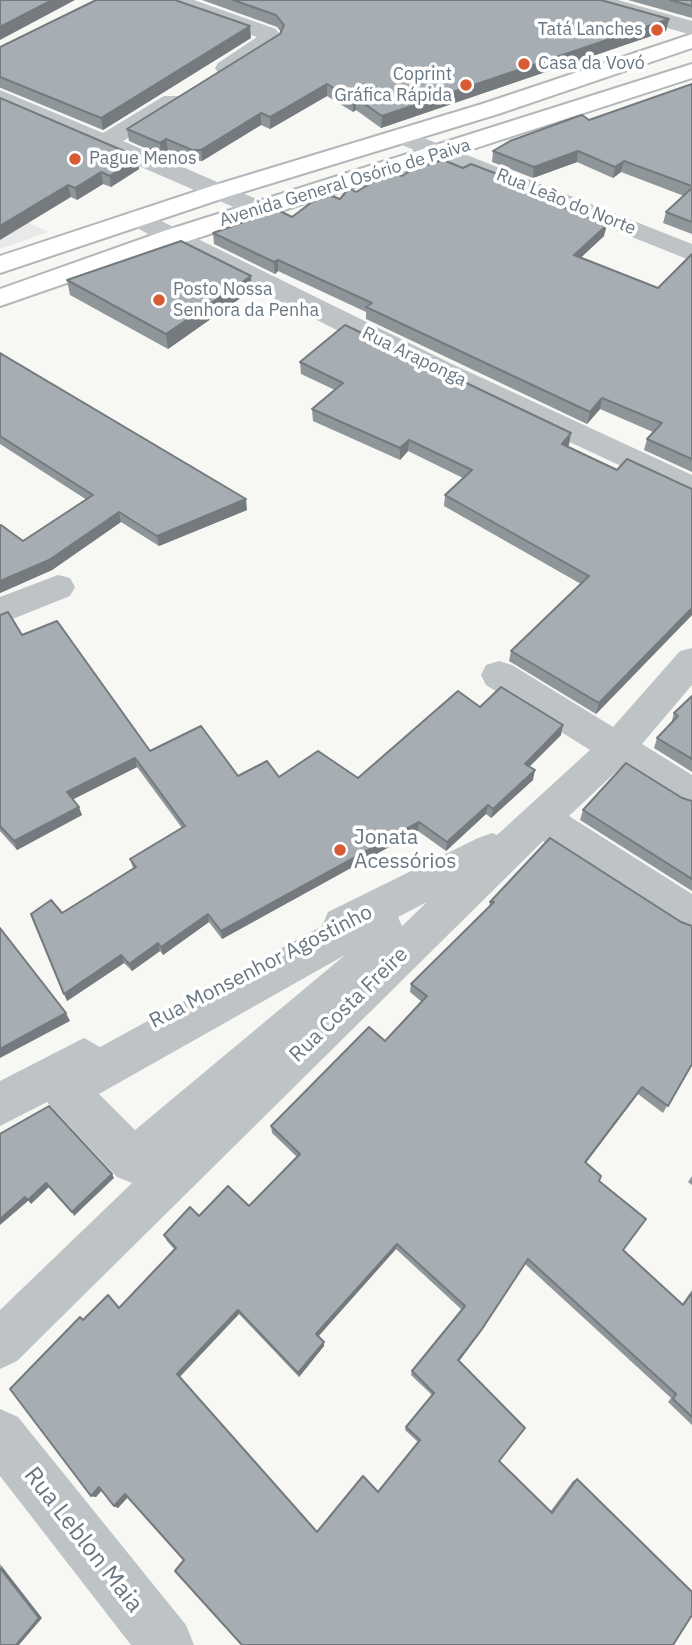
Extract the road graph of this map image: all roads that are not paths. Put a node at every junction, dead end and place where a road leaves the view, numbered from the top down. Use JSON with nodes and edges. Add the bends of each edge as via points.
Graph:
{"nodes":[{"id":1,"x":174,"y":0,"type":"edge"},
{"id":2,"x":594,"y":0,"type":"edge"},
{"id":3,"x":692,"y":28,"type":"edge"},
{"id":4,"x":692,"y":41,"type":"edge"},
{"id":5,"x":692,"y":71,"type":"edge"},
{"id":6,"x":0,"y":97,"type":"edge"},
{"id":7,"x":401,"y":136,"type":"junction"},
{"id":8,"x":107,"y":141,"type":"junction"},
{"id":9,"x":443,"y":153,"type":"junction"},
{"id":10,"x":221,"y":191,"type":"junction"},
{"id":11,"x":261,"y":210,"type":"junction"},
{"id":12,"x":139,"y":218,"type":"junction"},
{"id":13,"x":173,"y":237,"type":"junction"},
{"id":14,"x":692,"y":253,"type":"edge"},
{"id":15,"x":0,"y":265,"type":"edge"},
{"id":16,"x":0,"y":298,"type":"edge"},
{"id":17,"x":692,"y":488,"type":"edge"},
{"id":18,"x":58,"y":587,"type":"dead end"},
{"id":19,"x":0,"y":611,"type":"edge"},
{"id":20,"x":692,"y":661,"type":"edge"},
{"id":21,"x":499,"y":675,"type":"dead end"},
{"id":22,"x":618,"y":747,"type":"junction"},
{"id":23,"x":692,"y":794,"type":"edge"},
{"id":24,"x":533,"y":827,"type":"junction"},
{"id":25,"x":692,"y":916,"type":"edge"},
{"id":26,"x":64,"y":1090,"type":"joint"},
{"id":27,"x":0,"y":1105,"type":"edge"},
{"id":28,"x":0,"y":1345,"type":"edge"},
{"id":29,"x":0,"y":1435,"type":"edge"},
{"id":30,"x":166,"y":1645,"type":"edge"}],
"edges":[{"from":1,"to":8,"type":"street","via":[[271,38]]},
{"from":2,"to":3,"type":"street"},
{"from":4,"to":7,"type":"main road","name":"Avenida General Osório de Paiva"},
{"from":5,"to":9,"type":"main road","name":"Avenida General Osório de Paiva"},
{"from":6,"to":8,"type":"street"},
{"from":7,"to":9,"type":"street","name":"Rua Leão do Norte"},
{"from":7,"to":10,"type":"main road","name":"Avenida General Osório de Paiva"},
{"from":8,"to":10,"type":"street"},
{"from":9,"to":11,"type":"main road","name":"Avenida General Osório de Paiva"},
{"from":9,"to":14,"type":"street","name":"Rua Leão do Norte"},
{"from":10,"to":11,"type":"street"},
{"from":10,"to":12,"type":"main road","name":"Avenida General Osório de Paiva"},
{"from":11,"to":13,"type":"main road","name":"Avenida General Osório de Paiva"},
{"from":12,"to":13,"type":"street","name":"Rua Araponga"},
{"from":12,"to":15,"type":"main road","name":"Avenida General Osório de Paiva"},
{"from":13,"to":16,"type":"main road","name":"Avenida General Osório de Paiva"},
{"from":13,"to":17,"type":"street","name":"Rua Araponga","via":[[431,366]]},
{"from":18,"to":19,"type":"street"},
{"from":20,"to":22,"type":"street","name":"Rua Costa Freire"},
{"from":21,"to":22,"type":"street"},
{"from":22,"to":23,"type":"street"},
{"from":22,"to":24,"type":"street","name":"Rua Costa Freire"},
{"from":24,"to":25,"type":"street"},
{"from":24,"to":27,"type":"street","name":"Rua Monsenhor Agostinho","via":[[268,961]]},
{"from":24,"to":28,"type":"street","name":"Rua Costa Freire"},
{"from":26,"to":26,"type":"street","via":[[133,1161],[384,948],[383,928],[360,926]]},
{"from":29,"to":30,"type":"street","name":"Rua Leblon Maia"}]}
